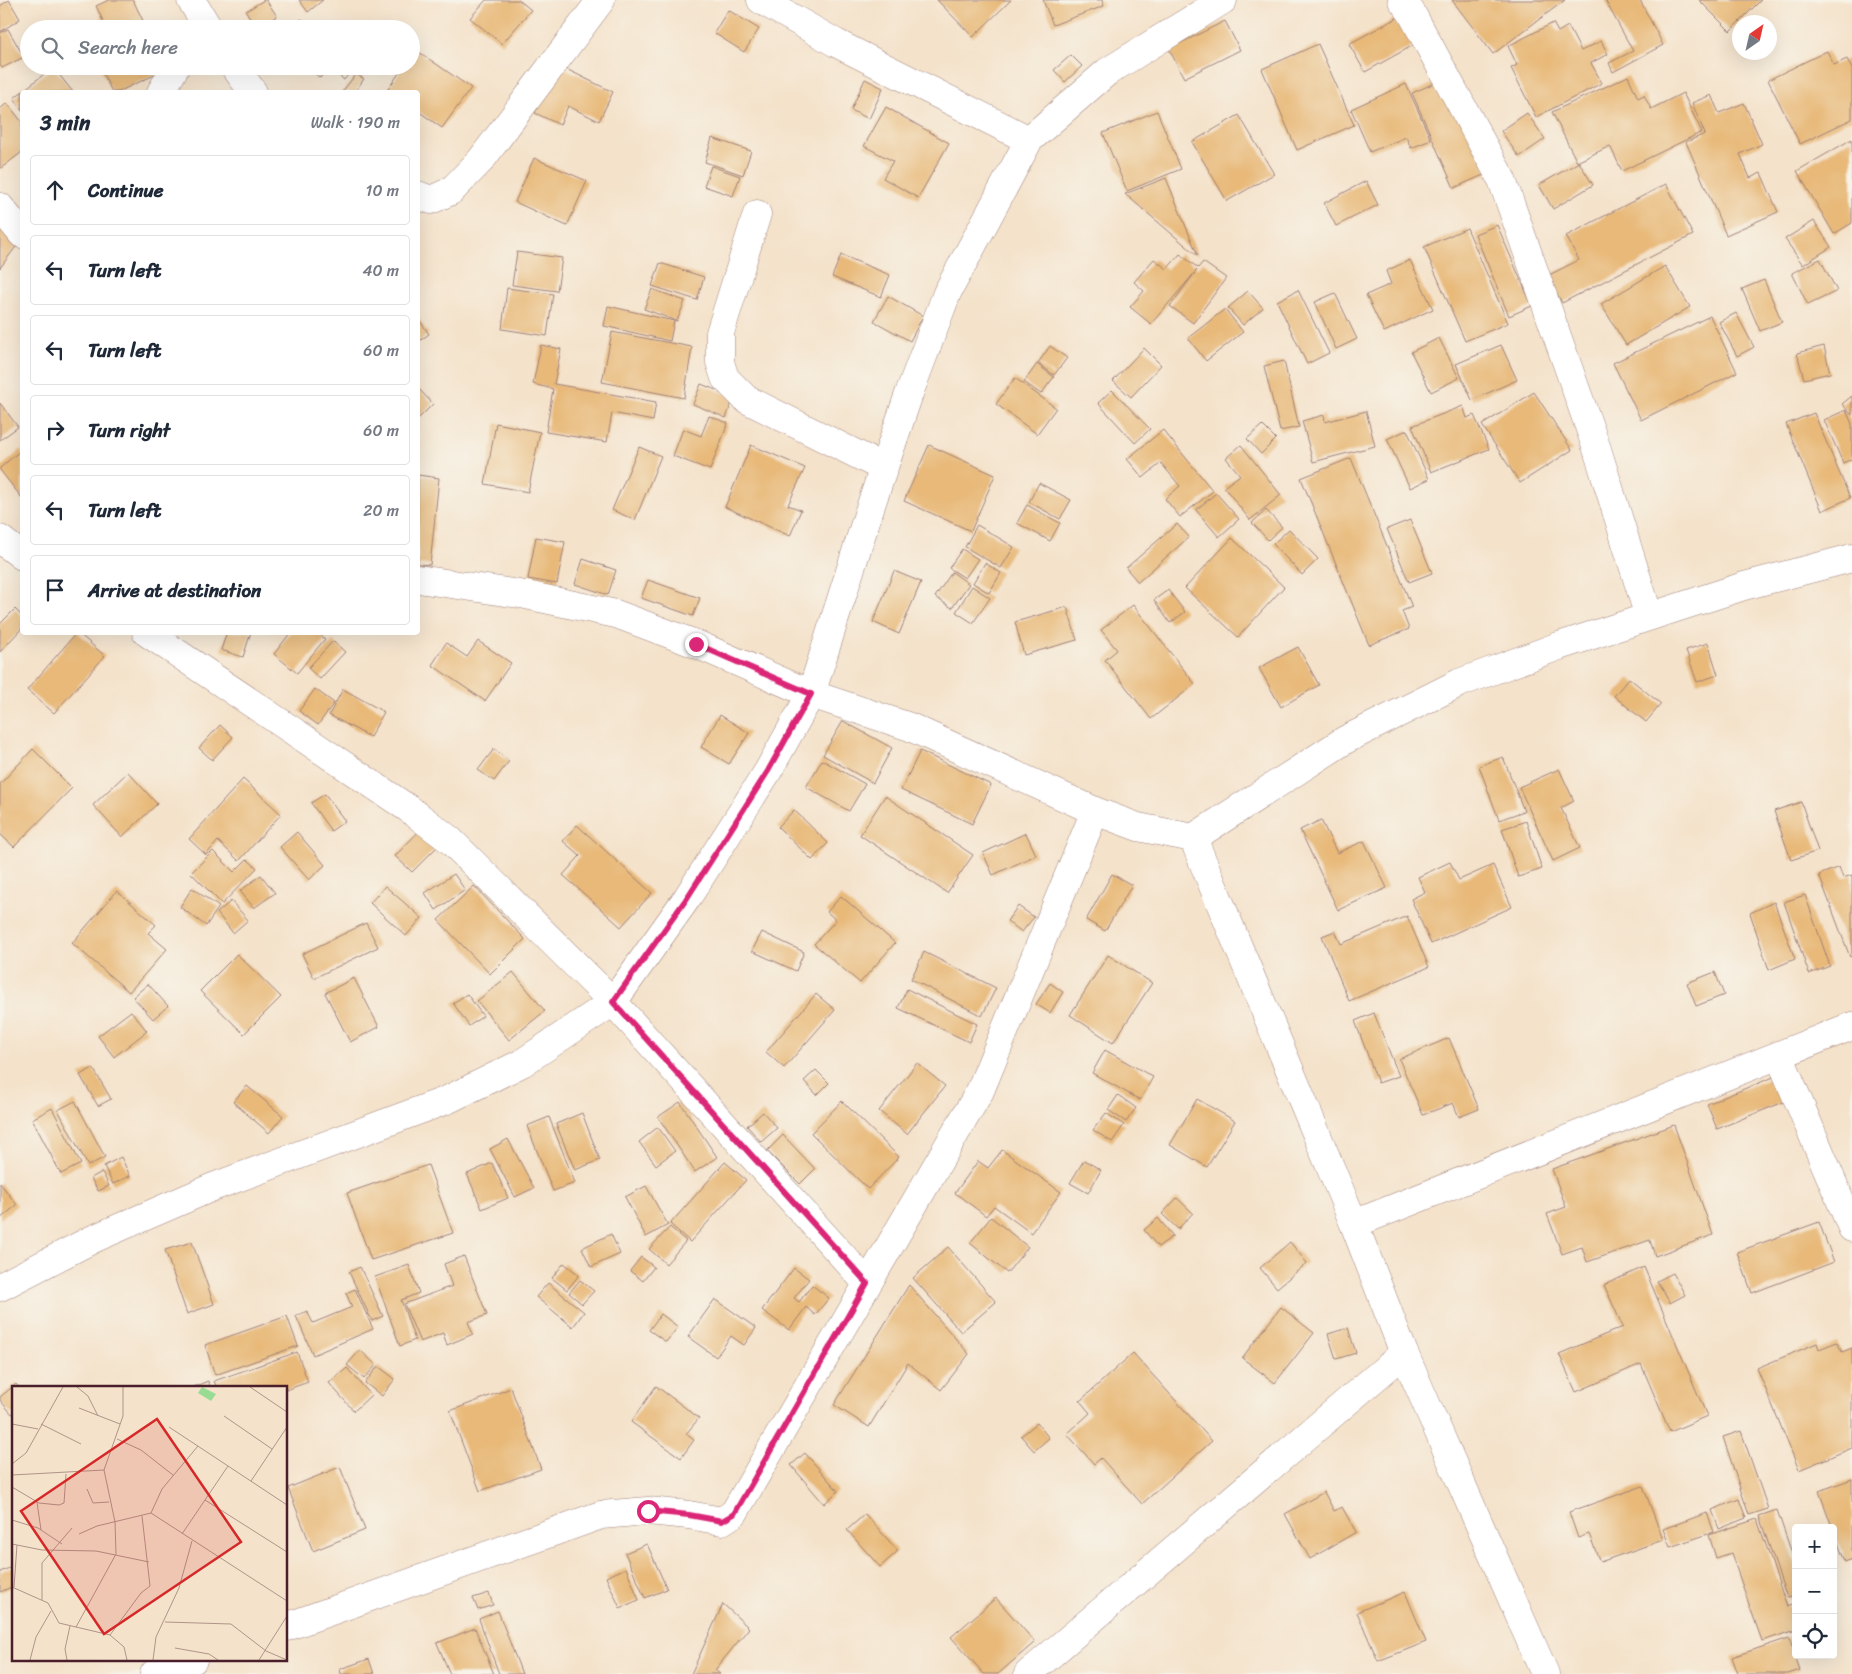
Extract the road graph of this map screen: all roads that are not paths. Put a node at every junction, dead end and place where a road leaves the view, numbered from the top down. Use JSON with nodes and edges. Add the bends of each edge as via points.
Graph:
{"nodes":[{"id":1,"x":602,"y":0,"type":"edge"},
{"id":2,"x":761,"y":0,"type":"edge"},
{"id":3,"x":1223,"y":0,"type":"edge"},
{"id":4,"x":1402,"y":0,"type":"edge"},
{"id":5,"x":171,"y":75,"type":"edge"},
{"id":6,"x":240,"y":75,"type":"edge"},
{"id":7,"x":162,"y":90,"type":"edge"},
{"id":8,"x":251,"y":90,"type":"edge"},
{"id":9,"x":1029,"y":140,"type":"junction"},
{"id":10,"x":420,"y":196,"type":"edge"},
{"id":11,"x":0,"y":207,"type":"edge"},
{"id":12,"x":757,"y":214,"type":"dead end"},
{"id":13,"x":20,"y":232,"type":"edge"},
{"id":14,"x":884,"y":468,"type":"junction"},
{"id":15,"x":1852,"y":558,"type":"edge"},
{"id":16,"x":420,"y":579,"type":"edge"},
{"id":17,"x":1649,"y":617,"type":"junction"},
{"id":18,"x":155,"y":635,"type":"edge"},
{"id":19,"x":174,"y":641,"type":"edge"},
{"id":20,"x":811,"y":694,"type":"junction"},
{"id":21,"x":1096,"y":811,"type":"junction"},
{"id":22,"x":1193,"y":838,"type":"junction"},
{"id":23,"x":613,"y":1002,"type":"junction"},
{"id":24,"x":1852,"y":1026,"type":"edge"},
{"id":25,"x":1779,"y":1055,"type":"junction"},
{"id":26,"x":1354,"y":1224,"type":"junction"},
{"id":27,"x":1852,"y":1228,"type":"edge"},
{"id":28,"x":867,"y":1283,"type":"junction"},
{"id":29,"x":0,"y":1287,"type":"edge"},
{"id":30,"x":1404,"y":1353,"type":"junction"},
{"id":31,"x":288,"y":1626,"type":"edge"},
{"id":32,"x":187,"y":1662,"type":"edge"},
{"id":33,"x":154,"y":1674,"type":"edge"},
{"id":34,"x":1028,"y":1674,"type":"edge"},
{"id":35,"x":1545,"y":1674,"type":"edge"}],
"edges":[{"from":1,"to":10,"type":"street","via":[[481,160],[452,191],[431,200]]},
{"from":2,"to":9,"type":"street","via":[[836,43]]},
{"from":3,"to":9,"type":"street","via":[[1107,72]]},
{"from":4,"to":17,"type":"street","via":[[1502,180],[1597,449]]},
{"from":5,"to":7,"type":"street"},
{"from":6,"to":8,"type":"street"},
{"from":9,"to":14,"type":"street","via":[[947,293]]},
{"from":11,"to":13,"type":"street"},
{"from":12,"to":14,"type":"street","via":[[720,333],[720,362],[725,378],[746,399]]},
{"from":14,"to":20,"type":"street"},
{"from":15,"to":17,"type":"street","via":[[1744,586]]},
{"from":16,"to":20,"type":"street","via":[[526,595],[616,614],[696,644]]},
{"from":17,"to":22,"type":"street","via":[[1459,683],[1345,740]]},
{"from":18,"to":19,"type":"street"},
{"from":19,"to":23,"type":"street","via":[[450,840]]},
{"from":20,"to":21,"type":"street","via":[[910,727]]},
{"from":20,"to":23,"type":"street","via":[[768,771],[687,898]]},
{"from":21,"to":22,"type":"street","via":[[1138,827]]},
{"from":21,"to":28,"type":"street","via":[[980,1091]]},
{"from":22,"to":26,"type":"street"},
{"from":23,"to":28,"type":"street"},
{"from":23,"to":29,"type":"street","via":[[522,1063],[447,1100],[213,1187],[93,1240]]},
{"from":24,"to":25,"type":"street"},
{"from":25,"to":26,"type":"street"},
{"from":25,"to":27,"type":"street"},
{"from":26,"to":30,"type":"street"},
{"from":28,"to":31,"type":"street","via":[[734,1514],[722,1521],[648,1511],[601,1515]]},
{"from":30,"to":34,"type":"street"},
{"from":30,"to":35,"type":"street"},
{"from":32,"to":33,"type":"street"}]}
